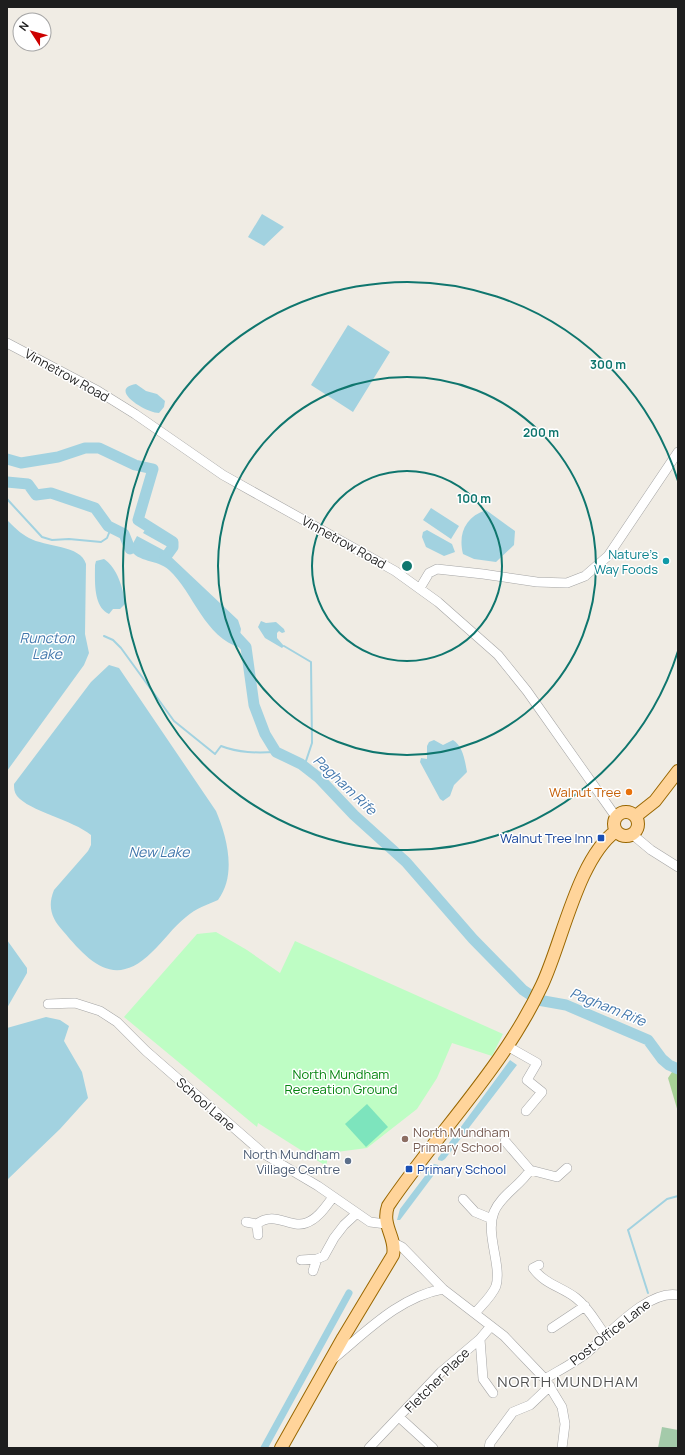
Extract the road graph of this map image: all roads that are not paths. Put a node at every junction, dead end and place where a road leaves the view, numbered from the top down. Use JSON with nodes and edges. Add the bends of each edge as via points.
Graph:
{"nodes":[{"id":1,"x":7,"y":343,"type":"edge"},
{"id":2,"x":678,"y":452,"type":"edge"},
{"id":3,"x":420,"y":588,"type":"junction"},
{"id":4,"x":678,"y":771,"type":"edge"},
{"id":5,"x":636,"y":816,"type":"junction"},
{"id":6,"x":616,"y":817,"type":"junction"},
{"id":7,"x":616,"y":831,"type":"junction"},
{"id":8,"x":633,"y":835,"type":"junction"},
{"id":9,"x":678,"y":867,"type":"edge"},
{"id":10,"x":48,"y":1004,"type":"dead end"},
{"id":11,"x":507,"y":1046,"type":"junction"},
{"id":12,"x":526,"y":1111,"type":"dead end"},
{"id":13,"x":505,"y":1141,"type":"dead end"},
{"id":14,"x":568,"y":1168,"type":"dead end"},
{"id":15,"x":530,"y":1170,"type":"junction"},
{"id":16,"x":333,"y":1197,"type":"junction"},
{"id":17,"x":463,"y":1199,"type":"dead end"},
{"id":18,"x":357,"y":1213,"type":"junction"},
{"id":19,"x":492,"y":1219,"type":"junction"},
{"id":20,"x":246,"y":1222,"type":"dead end"},
{"id":21,"x":257,"y":1224,"type":"junction"},
{"id":22,"x":386,"y":1224,"type":"junction"},
{"id":23,"x":258,"y":1235,"type":"dead end"},
{"id":24,"x":392,"y":1242,"type":"junction"},
{"id":25,"x":317,"y":1259,"type":"junction"},
{"id":26,"x":301,"y":1260,"type":"dead end"},
{"id":27,"x":539,"y":1265,"type":"dead end"},
{"id":28,"x":313,"y":1271,"type":"dead end"},
{"id":29,"x":443,"y":1289,"type":"junction"},
{"id":30,"x":678,"y":1295,"type":"edge"},
{"id":31,"x":584,"y":1306,"type":"junction"},
{"id":32,"x":475,"y":1313,"type":"junction"},
{"id":33,"x":491,"y":1326,"type":"junction"},
{"id":34,"x":552,"y":1328,"type":"dead end"},
{"id":35,"x":606,"y":1336,"type":"junction"},
{"id":36,"x":480,"y":1339,"type":"junction"},
{"id":37,"x":330,"y":1361,"type":"junction"},
{"id":38,"x":547,"y":1382,"type":"junction"},
{"id":39,"x":493,"y":1392,"type":"dead end"},
{"id":40,"x":400,"y":1417,"type":"junction"},
{"id":41,"x":281,"y":1448,"type":"edge"},
{"id":42,"x":369,"y":1448,"type":"edge"},
{"id":43,"x":433,"y":1448,"type":"edge"},
{"id":44,"x":489,"y":1448,"type":"edge"},
{"id":45,"x":562,"y":1448,"type":"edge"}],
"edges":[{"from":1,"to":3,"type":"street","name":"Vinnetrow Road","via":[[98,391],[223,476],[395,571]]},
{"from":2,"to":3,"type":"street","via":[[608,556],[585,576],[567,583],[537,582],[437,569],[429,573]]},
{"from":3,"to":6,"type":"street","name":"Vinnetrow Road","via":[[498,655],[527,691]]},
{"from":4,"to":5,"type":"main road","via":[[655,801]]},
{"from":5,"to":6,"type":"main road","via":[[625,812]]},
{"from":5,"to":8,"type":"main road","via":[[638,828]]},
{"from":6,"to":7,"type":"main road"},
{"from":7,"to":8,"type":"main road","via":[[625,837]]},
{"from":7,"to":11,"type":"main road","via":[[604,842],[589,866],[573,901],[543,984]]},
{"from":8,"to":9,"type":"street","via":[[656,854]]},
{"from":10,"to":16,"type":"street","name":"School Lane","via":[[75,1003],[100,1011],[117,1022],[146,1051],[264,1154]]},
{"from":11,"to":12,"type":"street","via":[[537,1064],[527,1080],[542,1092]]},
{"from":11,"to":22,"type":"main road","via":[[400,1188],[388,1206]]},
{"from":13,"to":15,"type":"street"},
{"from":14,"to":15,"type":"street","via":[[557,1177]]},
{"from":15,"to":19,"type":"street","via":[[498,1204]]},
{"from":16,"to":18,"type":"street","name":"School Lane"},
{"from":16,"to":21,"type":"street","via":[[305,1224],[273,1218]]},
{"from":17,"to":19,"type":"street","via":[[475,1212]]},
{"from":18,"to":22,"type":"street","name":"School Lane","via":[[370,1222]]},
{"from":18,"to":25,"type":"street","via":[[334,1238],[328,1252]]},
{"from":19,"to":32,"type":"street","via":[[496,1284],[490,1296]]},
{"from":20,"to":21,"type":"street"},
{"from":21,"to":23,"type":"street"},
{"from":22,"to":24,"type":"main road"},
{"from":24,"to":29,"type":"street","via":[[402,1247]]},
{"from":24,"to":37,"type":"main road","via":[[394,1251],[390,1259]]},
{"from":25,"to":26,"type":"street"},
{"from":25,"to":28,"type":"street"},
{"from":27,"to":31,"type":"street","via":[[533,1268],[539,1277],[570,1293]]},
{"from":29,"to":32,"type":"street"},
{"from":29,"to":37,"type":"street","via":[[422,1295],[387,1315]]},
{"from":30,"to":35,"type":"street","name":"Post Office Lane","via":[[655,1298]]},
{"from":31,"to":34,"type":"street"},
{"from":31,"to":35,"type":"street"},
{"from":32,"to":33,"type":"street"},
{"from":33,"to":36,"type":"street","name":"Fletcher Place"},
{"from":33,"to":38,"type":"street","via":[[532,1364]]},
{"from":35,"to":38,"type":"street","name":"Post Office Lane"},
{"from":36,"to":39,"type":"street","via":[[483,1379]]},
{"from":36,"to":40,"type":"street","name":"Fletcher Place","via":[[441,1372]]},
{"from":37,"to":41,"type":"main road"},
{"from":38,"to":44,"type":"street","name":"Post Office Lane","via":[[530,1405],[513,1412]]},
{"from":38,"to":45,"type":"street","via":[[562,1407],[565,1424]]},
{"from":40,"to":42,"type":"street","name":"Fletcher Place"},
{"from":40,"to":43,"type":"street","name":"Fletcher Place"}]}
